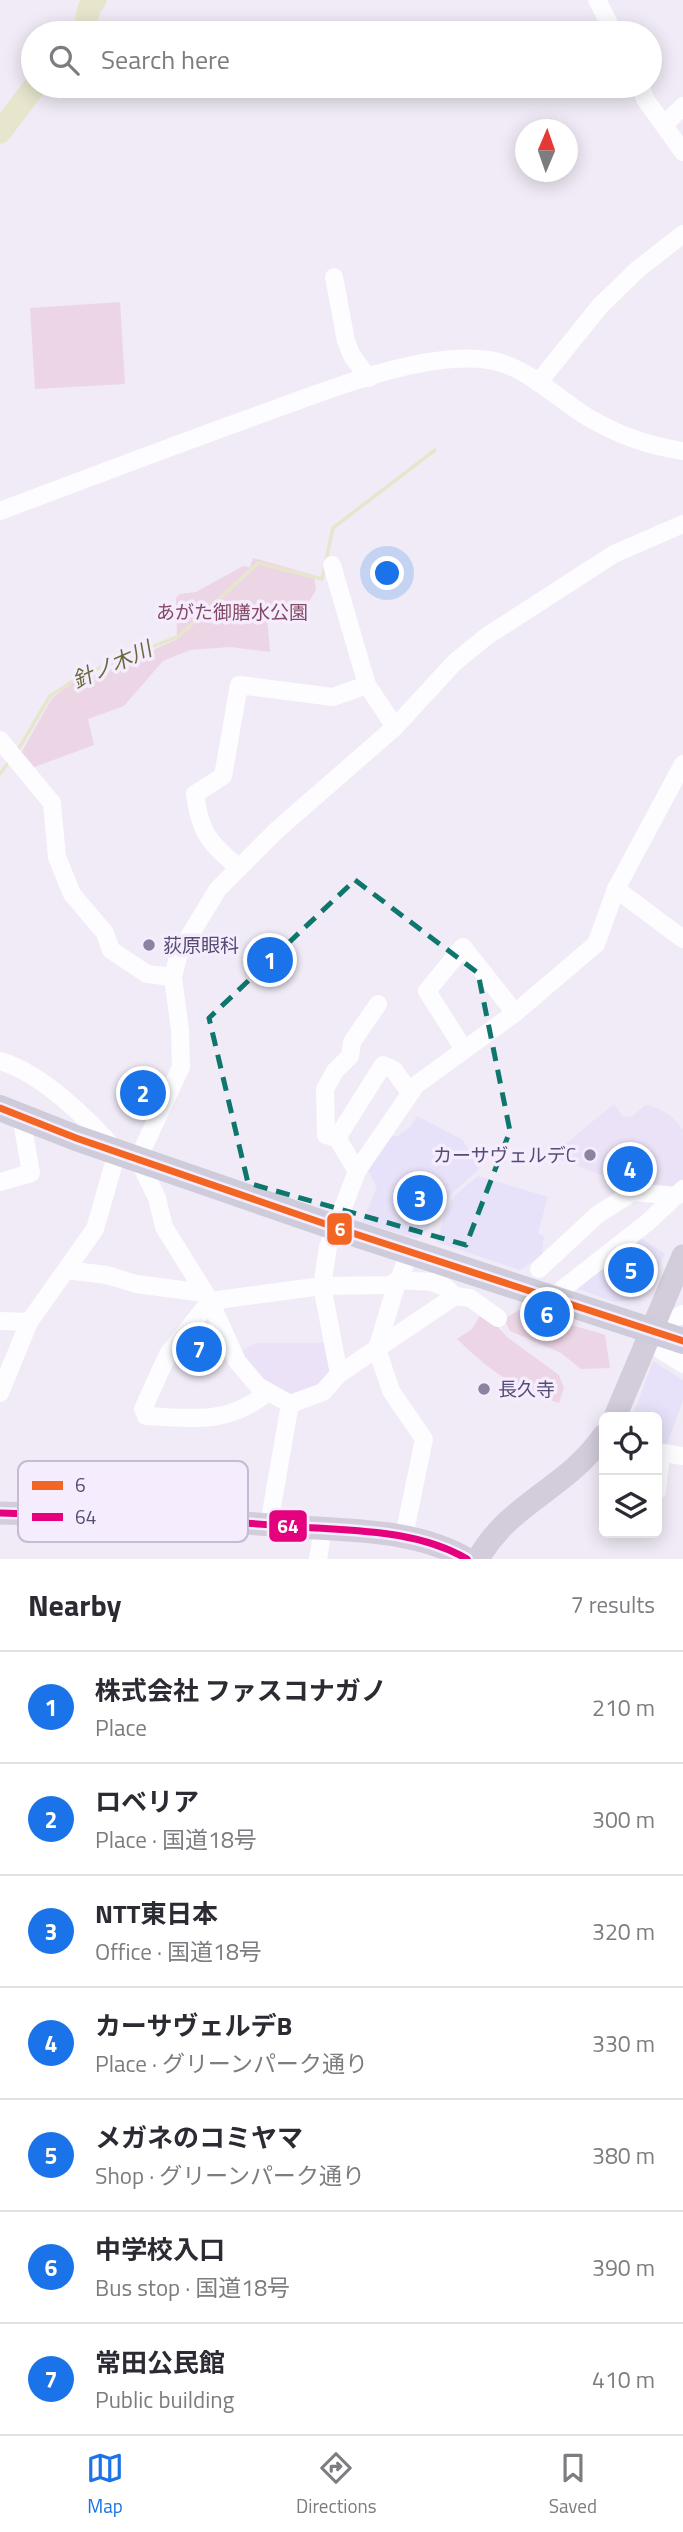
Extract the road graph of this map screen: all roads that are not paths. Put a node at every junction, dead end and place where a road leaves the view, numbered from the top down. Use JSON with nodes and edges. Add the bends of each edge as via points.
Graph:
{"nodes":[{"id":1,"x":597,"y":0,"type":"edge"},
{"id":2,"x":608,"y":21,"type":"edge"},
{"id":3,"x":645,"y":98,"type":"edge"},
{"id":4,"x":683,"y":106,"type":"edge"},
{"id":5,"x":664,"y":124,"type":"junction"},
{"id":6,"x":683,"y":152,"type":"edge"},
{"id":7,"x":683,"y":234,"type":"edge"},
{"id":8,"x":334,"y":277,"type":"dead end"},
{"id":9,"x":369,"y":378,"type":"junction"},
{"id":10,"x":538,"y":383,"type":"junction"},
{"id":11,"x":683,"y":451,"type":"edge"},
{"id":12,"x":0,"y":511,"type":"edge"},
{"id":13,"x":683,"y":524,"type":"edge"},
{"id":14,"x":332,"y":565,"type":"dead end"},
{"id":15,"x":367,"y":685,"type":"junction"},
{"id":16,"x":395,"y":727,"type":"junction"},
{"id":17,"x":0,"y":740,"type":"edge"},
{"id":18,"x":683,"y":764,"type":"edge"},
{"id":19,"x":239,"y":867,"type":"junction"},
{"id":20,"x":616,"y":889,"type":"junction"},
{"id":21,"x":683,"y":939,"type":"edge"},
{"id":22,"x":173,"y":977,"type":"junction"},
{"id":23,"x":378,"y":1004,"type":"dead end"},
{"id":24,"x":515,"y":1013,"type":"junction"},
{"id":25,"x":463,"y":1048,"type":"junction"},
{"id":26,"x":0,"y":1061,"type":"edge"},
{"id":27,"x":410,"y":1093,"type":"junction"},
{"id":28,"x":10,"y":1112,"type":"edge"},
{"id":29,"x":337,"y":1138,"type":"junction"},
{"id":30,"x":127,"y":1156,"type":"junction"},
{"id":31,"x":357,"y":1171,"type":"junction"},
{"id":32,"x":0,"y":1182,"type":"edge"},
{"id":33,"x":679,"y":1193,"type":"edge"},
{"id":34,"x":337,"y":1228,"type":"junction"},
{"id":35,"x":410,"y":1252,"type":"junction"},
{"id":36,"x":683,"y":1256,"type":"edge"},
{"id":37,"x":66,"y":1269,"type":"junction"},
{"id":38,"x":539,"y":1269,"type":"dead end"},
{"id":39,"x":398,"y":1280,"type":"junction"},
{"id":40,"x":322,"y":1286,"type":"junction"},
{"id":41,"x":455,"y":1296,"type":"junction"},
{"id":42,"x":207,"y":1297,"type":"junction"},
{"id":43,"x":550,"y":1299,"type":"junction"},
{"id":44,"x":498,"y":1318,"type":"dead end"},
{"id":45,"x":0,"y":1321,"type":"edge"},
{"id":46,"x":29,"y":1322,"type":"junction"},
{"id":47,"x":670,"y":1331,"type":"edge"},
{"id":48,"x":377,"y":1349,"type":"junction"},
{"id":49,"x":683,"y":1364,"type":"edge"},
{"id":50,"x":339,"y":1374,"type":"junction"},
{"id":51,"x":268,"y":1392,"type":"junction"},
{"id":52,"x":0,"y":1393,"type":"edge"},
{"id":53,"x":290,"y":1405,"type":"junction"},
{"id":54,"x":618,"y":1412,"type":"edge"},
{"id":55,"x":599,"y":1441,"type":"edge"},
{"id":56,"x":662,"y":1453,"type":"edge"},
{"id":57,"x":683,"y":1455,"type":"edge"},
{"id":58,"x":0,"y":1513,"type":"edge"},
{"id":59,"x":18,"y":1514,"type":"edge"},
{"id":60,"x":248,"y":1523,"type":"edge"},
{"id":61,"x":270,"y":1524,"type":"junction"},
{"id":62,"x":323,"y":1528,"type":"junction"},
{"id":63,"x":404,"y":1536,"type":"junction"},
{"id":64,"x":318,"y":1559,"type":"edge"},
{"id":65,"x":467,"y":1559,"type":"edge"},
{"id":66,"x":478,"y":1559,"type":"edge"}],
"edges":[{"from":1,"to":2,"type":"street"},
{"from":3,"to":5,"type":"street"},
{"from":4,"to":5,"type":"street"},
{"from":5,"to":6,"type":"street"},
{"from":7,"to":10,"type":"street","via":[[600,306]]},
{"from":8,"to":9,"type":"street","via":[[346,341]]},
{"from":9,"to":10,"type":"street","via":[[466,358],[513,368]]},
{"from":9,"to":12,"type":"street"},
{"from":10,"to":11,"type":"street","via":[[638,443]]},
{"from":13,"to":16,"type":"street","via":[[614,554],[487,636],[455,662]]},
{"from":14,"to":15,"type":"street"},
{"from":15,"to":16,"type":"street"},
{"from":15,"to":19,"type":"street","via":[[333,697],[239,685],[223,776],[195,794],[198,821],[210,842]]},
{"from":16,"to":19,"type":"street"},
{"from":17,"to":22,"type":"street","via":[[52,803],[57,857],[72,894],[105,933],[111,950],[147,974]]},
{"from":18,"to":20,"type":"street"},
{"from":19,"to":22,"type":"street","via":[[218,889],[178,953]]},
{"from":20,"to":21,"type":"street"},
{"from":20,"to":24,"type":"street","via":[[596,944]]},
{"from":22,"to":30,"type":"street","via":[[181,1067]]},
{"from":23,"to":29,"type":"street","via":[[325,1089],[326,1135]]},
{"from":24,"to":25,"type":"street"},
{"from":24,"to":25,"type":"street","via":[[463,947],[427,991]]},
{"from":25,"to":27,"type":"street"},
{"from":26,"to":30,"type":"street","via":[[33,1076]]},
{"from":27,"to":29,"type":"street","via":[[394,1070],[383,1065]]},
{"from":27,"to":31,"type":"street"},
{"from":28,"to":30,"type":"highway"},
{"from":28,"to":32,"type":"street","via":[[31,1173]]},
{"from":29,"to":31,"type":"street"},
{"from":30,"to":34,"type":"highway"},
{"from":30,"to":37,"type":"street","via":[[95,1229]]},
{"from":30,"to":42,"type":"street","via":[[157,1198],[164,1227]]},
{"from":31,"to":34,"type":"street"},
{"from":33,"to":38,"type":"street","via":[[633,1192],[597,1215]]},
{"from":33,"to":43,"type":"street"},
{"from":34,"to":35,"type":"highway"},
{"from":34,"to":40,"type":"street","via":[[328,1247]]},
{"from":35,"to":39,"type":"street"},
{"from":35,"to":43,"type":"highway"},
{"from":36,"to":47,"type":"main road"},
{"from":37,"to":42,"type":"street"},
{"from":37,"to":46,"type":"street"},
{"from":39,"to":40,"type":"street","via":[[390,1285]]},
{"from":39,"to":41,"type":"street","via":[[432,1282]]},
{"from":39,"to":48,"type":"street"},
{"from":40,"to":42,"type":"street"},
{"from":40,"to":50,"type":"street"},
{"from":41,"to":44,"type":"street","via":[[470,1298]]},
{"from":41,"to":48,"type":"street"},
{"from":42,"to":51,"type":"street","via":[[237,1361]]},
{"from":42,"to":51,"type":"street","via":[[168,1354],[143,1409],[146,1416],[206,1420],[251,1406]]},
{"from":43,"to":47,"type":"highway"},
{"from":45,"to":46,"type":"street"},
{"from":46,"to":52,"type":"street"},
{"from":47,"to":49,"type":"street"},
{"from":47,"to":54,"type":"main road"},
{"from":48,"to":50,"type":"street"},
{"from":48,"to":63,"type":"street","via":[[391,1391],[424,1439]]},
{"from":50,"to":53,"type":"street","via":[[314,1398]]},
{"from":51,"to":53,"type":"street"},
{"from":53,"to":61,"type":"street"},
{"from":55,"to":66,"type":"main road","via":[[572,1473],[505,1523]]},
{"from":56,"to":57,"type":"street"},
{"from":58,"to":59,"type":"main road"},
{"from":60,"to":61,"type":"main road"},
{"from":61,"to":62,"type":"main road"},
{"from":62,"to":63,"type":"main road"},
{"from":62,"to":64,"type":"street"},
{"from":63,"to":65,"type":"main road"}]}
